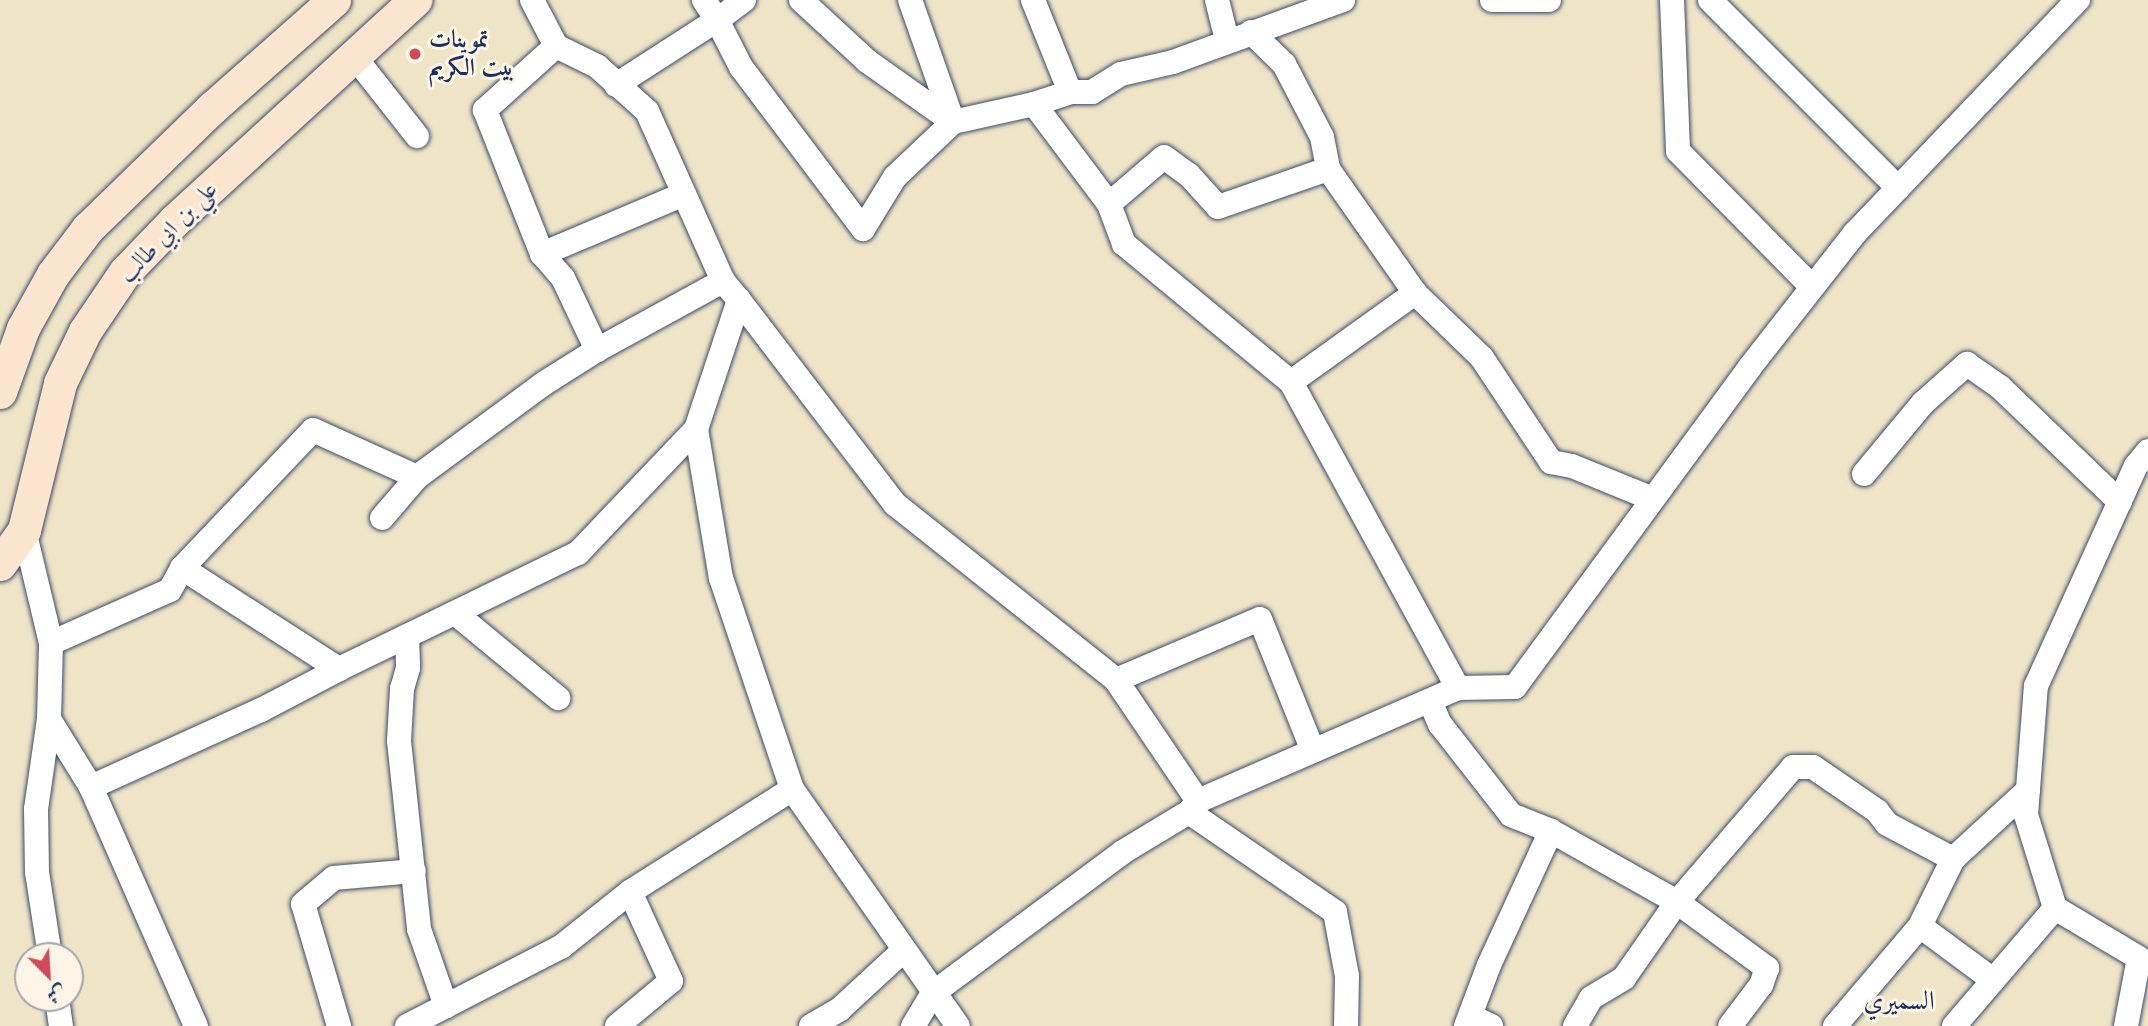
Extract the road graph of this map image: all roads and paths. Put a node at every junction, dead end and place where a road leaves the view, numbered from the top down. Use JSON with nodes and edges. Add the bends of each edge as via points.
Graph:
{"nodes":[{"id":1,"x":334,"y":0,"type":"edge"},
{"id":2,"x":415,"y":0,"type":"edge"},
{"id":3,"x":532,"y":0,"type":"edge"},
{"id":4,"x":744,"y":0,"type":"edge"},
{"id":5,"x":801,"y":0,"type":"edge"},
{"id":6,"x":910,"y":0,"type":"edge"},
{"id":7,"x":1033,"y":0,"type":"edge"},
{"id":8,"x":1217,"y":0,"type":"edge"},
{"id":9,"x":1492,"y":0,"type":"edge"},
{"id":10,"x":1549,"y":0,"type":"edge"},
{"id":11,"x":1672,"y":0,"type":"edge"},
{"id":12,"x":1710,"y":0,"type":"edge"},
{"id":13,"x":2078,"y":0,"type":"edge"},
{"id":14,"x":1339,"y":1,"type":"edge"},
{"id":15,"x":711,"y":10,"type":"edge"},
{"id":16,"x":1251,"y":32,"type":"junction"},
{"id":17,"x":1227,"y":40,"type":"junction"},
{"id":18,"x":556,"y":46,"type":"junction"},
{"id":19,"x":354,"y":56,"type":"junction"},
{"id":20,"x":616,"y":85,"type":"junction"},
{"id":21,"x":1070,"y":92,"type":"junction"},
{"id":22,"x":1034,"y":104,"type":"junction"},
{"id":23,"x":953,"y":122,"type":"junction"},
{"id":24,"x":416,"y":136,"type":"dead end"},
{"id":25,"x":1328,"y":169,"type":"junction"},
{"id":26,"x":1898,"y":188,"type":"junction"},
{"id":27,"x":684,"y":194,"type":"junction"},
{"id":28,"x":1109,"y":204,"type":"junction"},
{"id":29,"x":542,"y":254,"type":"junction"},
{"id":30,"x":1812,"y":287,"type":"junction"},
{"id":31,"x":732,"y":291,"type":"junction"},
{"id":32,"x":1415,"y":293,"type":"junction"},
{"id":33,"x":597,"y":350,"type":"junction"},
{"id":34,"x":1291,"y":382,"type":"junction"},
{"id":35,"x":0,"y":393,"type":"edge"},
{"id":36,"x":696,"y":429,"type":"junction"},
{"id":37,"x":2148,"y":451,"type":"edge"},
{"id":38,"x":1864,"y":474,"type":"dead end"},
{"id":39,"x":416,"y":477,"type":"junction"},
{"id":40,"x":1653,"y":499,"type":"junction"},
{"id":41,"x":2120,"y":502,"type":"junction"},
{"id":42,"x":382,"y":518,"type":"dead end"},
{"id":43,"x":24,"y":530,"type":"junction"},
{"id":44,"x":0,"y":564,"type":"edge"},
{"id":45,"x":182,"y":568,"type":"junction"},
{"id":46,"x":455,"y":613,"type":"junction"},
{"id":47,"x":407,"y":636,"type":"junction"},
{"id":48,"x":51,"y":643,"type":"junction"},
{"id":49,"x":339,"y":669,"type":"junction"},
{"id":50,"x":1116,"y":680,"type":"junction"},
{"id":51,"x":1458,"y":688,"type":"junction"},
{"id":52,"x":558,"y":698,"type":"dead end"},
{"id":53,"x":1430,"y":701,"type":"junction"},
{"id":54,"x":49,"y":719,"type":"junction"},
{"id":55,"x":1313,"y":751,"type":"junction"},
{"id":56,"x":91,"y":787,"type":"junction"},
{"id":57,"x":792,"y":789,"type":"junction"},
{"id":58,"x":2028,"y":790,"type":"junction"},
{"id":59,"x":1194,"y":807,"type":"junction"},
{"id":60,"x":1550,"y":831,"type":"junction"},
{"id":61,"x":1953,"y":859,"type":"junction"},
{"id":62,"x":414,"y":871,"type":"junction"},
{"id":63,"x":630,"y":892,"type":"junction"},
{"id":64,"x":1677,"y":902,"type":"junction"},
{"id":65,"x":2054,"y":908,"type":"junction"},
{"id":66,"x":1920,"y":926,"type":"junction"},
{"id":67,"x":48,"y":942,"type":"edge"},
{"id":68,"x":904,"y":950,"type":"junction"},
{"id":69,"x":2143,"y":952,"type":"edge"},
{"id":70,"x":1993,"y":980,"type":"junction"},
{"id":71,"x":933,"y":993,"type":"junction"},
{"id":72,"x":446,"y":1006,"type":"junction"},
{"id":73,"x":1476,"y":1023,"type":"edge"},
{"id":74,"x":196,"y":1026,"type":"edge"},
{"id":75,"x":339,"y":1026,"type":"edge"},
{"id":76,"x":407,"y":1026,"type":"edge"},
{"id":77,"x":617,"y":1026,"type":"edge"},
{"id":78,"x":811,"y":1026,"type":"edge"},
{"id":79,"x":913,"y":1026,"type":"edge"},
{"id":80,"x":958,"y":1026,"type":"edge"},
{"id":81,"x":1346,"y":1026,"type":"edge"},
{"id":82,"x":1575,"y":1026,"type":"edge"},
{"id":83,"x":1730,"y":1026,"type":"edge"},
{"id":84,"x":1835,"y":1026,"type":"edge"},
{"id":85,"x":1954,"y":1026,"type":"edge"},
{"id":86,"x":2126,"y":1026,"type":"edge"}],
"edges":[{"from":1,"to":35,"type":"main road","via":[[212,108],[88,228],[53,274],[23,328]]},
{"from":2,"to":19,"type":"main road","name":"علي بن ابي طالب"},
{"from":3,"to":18,"type":"street"},
{"from":4,"to":15,"type":"street"},
{"from":5,"to":23,"type":"street","via":[[867,61]]},
{"from":6,"to":23,"type":"street"},
{"from":7,"to":21,"type":"street"},
{"from":8,"to":17,"type":"street"},
{"from":9,"to":10,"type":"street"},
{"from":11,"to":30,"type":"street","via":[[1678,151]]},
{"from":12,"to":26,"type":"street"},
{"from":13,"to":26,"type":"street"},
{"from":14,"to":16,"type":"street"},
{"from":15,"to":20,"type":"street"},
{"from":15,"to":23,"type":"street","via":[[741,67],[863,229],[895,177]]},
{"from":16,"to":17,"type":"street"},
{"from":16,"to":25,"type":"street","via":[[1284,64],[1322,137]]},
{"from":17,"to":21,"type":"street","via":[[1173,62],[1121,74],[1091,92]]},
{"from":18,"to":20,"type":"street","via":[[597,66]]},
{"from":18,"to":29,"type":"street","via":[[485,110]]},
{"from":19,"to":24,"type":"street"},
{"from":19,"to":43,"type":"main road","name":"علي بن ابي طالب","via":[[175,220],[125,272],[85,331],[60,383]]},
{"from":20,"to":27,"type":"street","via":[[647,111]]},
{"from":21,"to":22,"type":"street"},
{"from":22,"to":23,"type":"street"},
{"from":22,"to":28,"type":"street"},
{"from":25,"to":28,"type":"street","via":[[1218,207],[1189,175],[1164,157]]},
{"from":25,"to":32,"type":"street"},
{"from":26,"to":30,"type":"street","via":[[1854,233]]},
{"from":27,"to":29,"type":"street"},
{"from":27,"to":31,"type":"street"},
{"from":28,"to":34,"type":"street","via":[[1124,244]]},
{"from":29,"to":33,"type":"street","via":[[563,278]]},
{"from":30,"to":40,"type":"street"},
{"from":31,"to":33,"type":"street"},
{"from":31,"to":36,"type":"street"},
{"from":31,"to":50,"type":"street","via":[[895,504]]},
{"from":32,"to":34,"type":"street"},
{"from":32,"to":40,"type":"street","via":[[1482,358],[1551,462]]},
{"from":33,"to":39,"type":"street"},
{"from":34,"to":51,"type":"street"},
{"from":36,"to":46,"type":"street","via":[[578,553]]},
{"from":36,"to":57,"type":"street","via":[[720,578]]},
{"from":37,"to":41,"type":"street"},
{"from":38,"to":41,"type":"street","via":[[1923,403],[1967,364],[2000,387]]},
{"from":39,"to":42,"type":"street"},
{"from":39,"to":45,"type":"street","via":[[313,430]]},
{"from":40,"to":51,"type":"street","via":[[1514,687]]},
{"from":41,"to":58,"type":"street","via":[[2036,686]]},
{"from":43,"to":44,"type":"main road","name":"علي بن ابي طالب"},
{"from":43,"to":48,"type":"street"},
{"from":45,"to":48,"type":"street","via":[[170,590]]},
{"from":45,"to":49,"type":"street"},
{"from":46,"to":47,"type":"street"},
{"from":46,"to":52,"type":"street"},
{"from":47,"to":49,"type":"street"},
{"from":47,"to":62,"type":"street","via":[[399,741]]},
{"from":48,"to":54,"type":"street"},
{"from":49,"to":56,"type":"street","via":[[261,710]]},
{"from":50,"to":55,"type":"street","via":[[1260,619]]},
{"from":50,"to":59,"type":"street"},
{"from":51,"to":53,"type":"street"},
{"from":53,"to":55,"type":"street"},
{"from":53,"to":60,"type":"street","via":[[1440,724],[1511,815]]},
{"from":54,"to":56,"type":"street"},
{"from":54,"to":67,"type":"street","via":[[36,809],[37,872]]},
{"from":55,"to":59,"type":"street"},
{"from":56,"to":74,"type":"street"},
{"from":57,"to":63,"type":"street"},
{"from":57,"to":68,"type":"street"},
{"from":58,"to":61,"type":"street"},
{"from":58,"to":65,"type":"street","via":[[2026,815]]},
{"from":59,"to":71,"type":"street","via":[[1123,852]]},
{"from":59,"to":81,"type":"street","via":[[1335,912],[1347,976]]},
{"from":60,"to":64,"type":"street"},
{"from":60,"to":73,"type":"street","via":[[1489,965]]},
{"from":61,"to":64,"type":"street","via":[[1887,824],[1877,811],[1813,767],[1793,767]]},
{"from":61,"to":66,"type":"street"},
{"from":62,"to":72,"type":"street","via":[[419,929]]},
{"from":62,"to":75,"type":"street","via":[[334,878],[303,904]]},
{"from":63,"to":72,"type":"street","via":[[561,947]]},
{"from":63,"to":77,"type":"street","via":[[671,981]]},
{"from":64,"to":82,"type":"street","via":[[1624,978],[1591,998]]},
{"from":64,"to":83,"type":"street","via":[[1767,968],[1761,985]]},
{"from":65,"to":69,"type":"street"},
{"from":65,"to":70,"type":"street"},
{"from":66,"to":70,"type":"street"},
{"from":66,"to":84,"type":"street"},
{"from":68,"to":71,"type":"street"},
{"from":68,"to":78,"type":"street","via":[[840,1009]]},
{"from":69,"to":86,"type":"street"},
{"from":70,"to":85,"type":"street"},
{"from":71,"to":79,"type":"street"},
{"from":71,"to":80,"type":"street"},
{"from":72,"to":76,"type":"street"}]}
